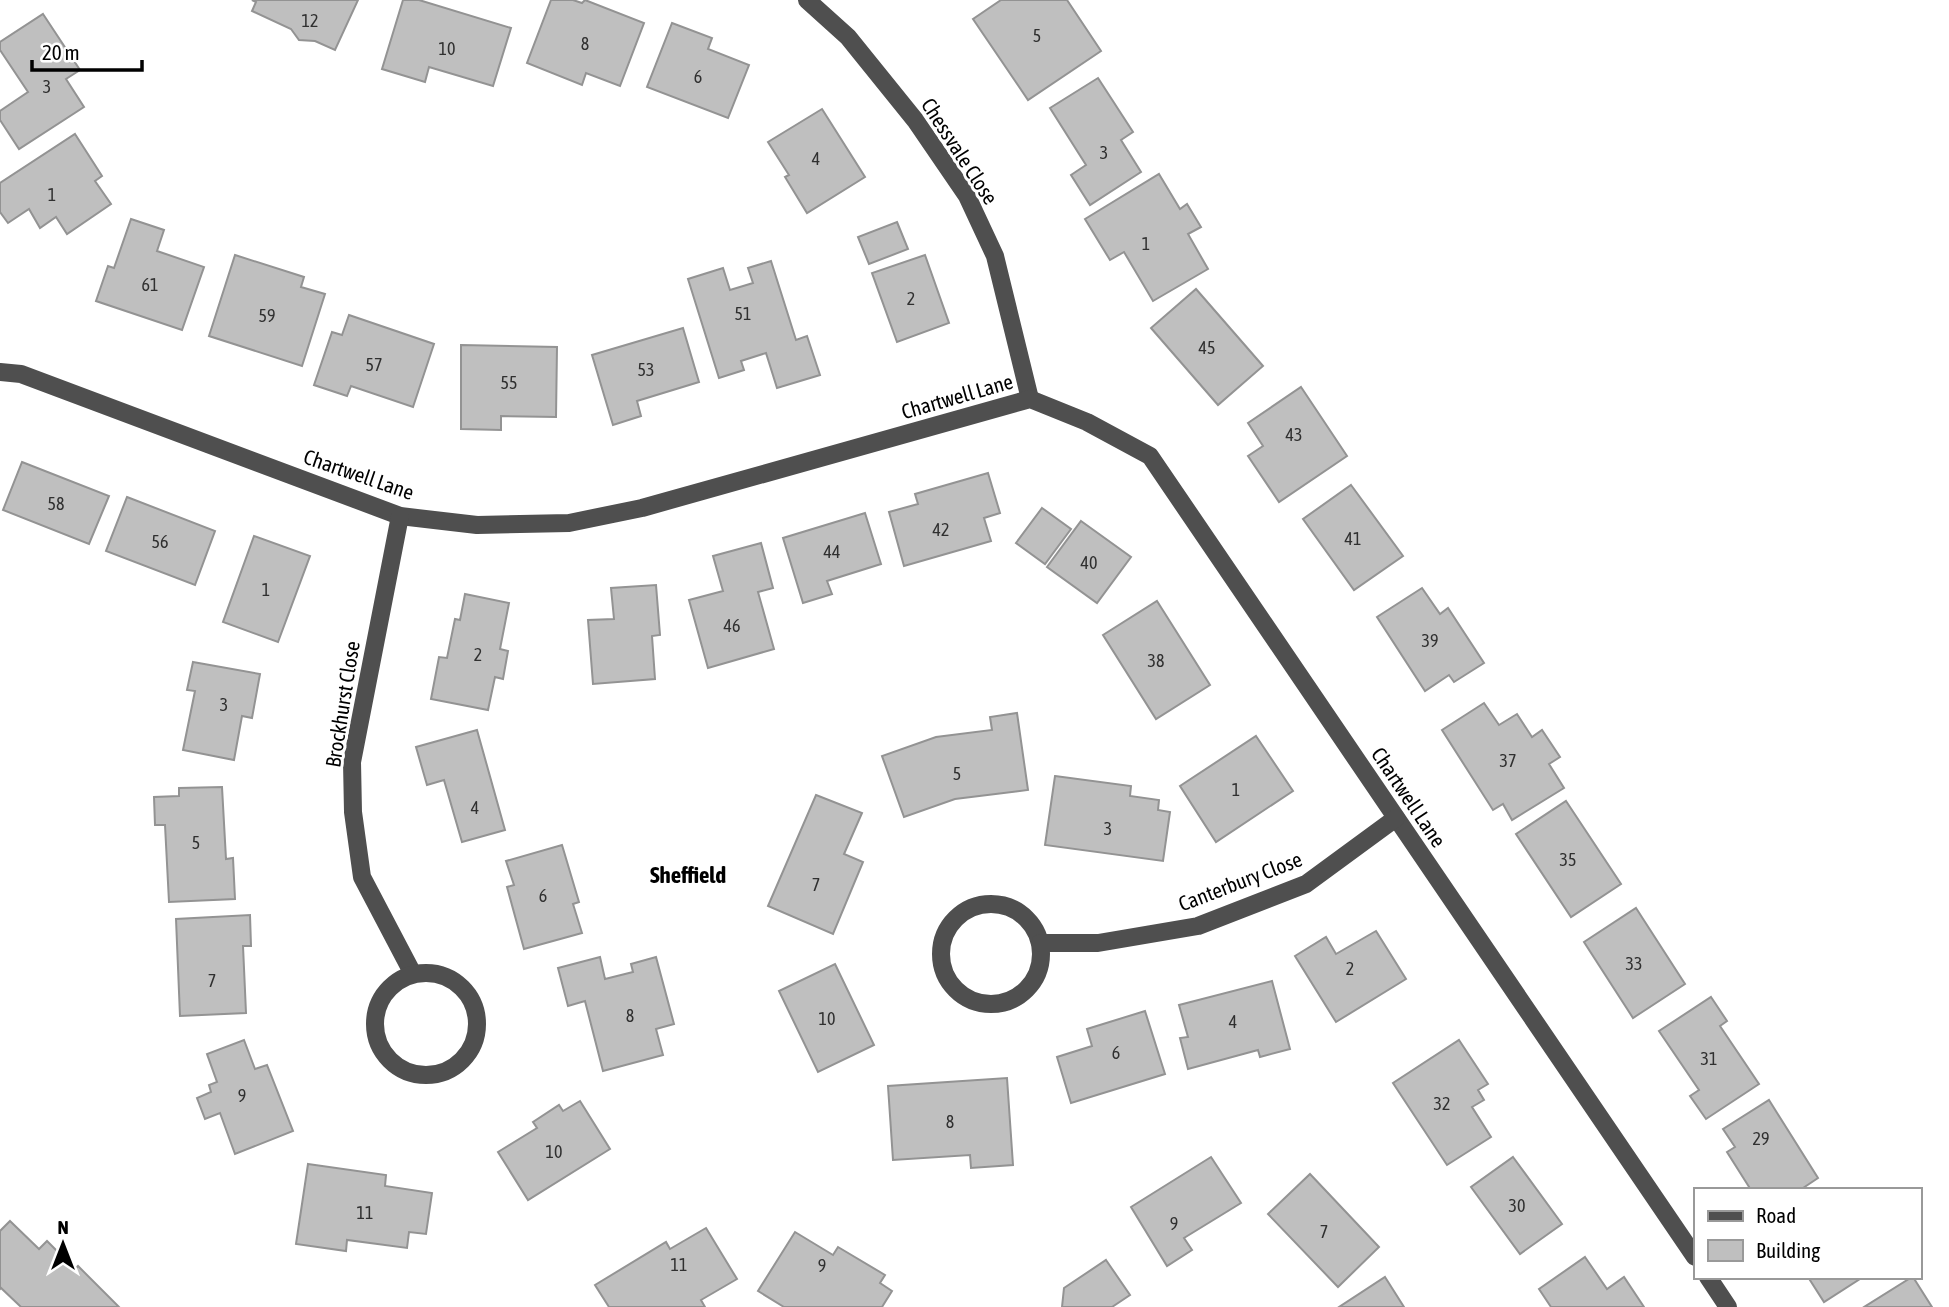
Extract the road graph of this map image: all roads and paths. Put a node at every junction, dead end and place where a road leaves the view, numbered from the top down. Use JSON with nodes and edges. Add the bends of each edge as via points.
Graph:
{"nodes":[{"id":1,"x":807,"y":0,"type":"edge"},
{"id":2,"x":0,"y":372,"type":"edge"},
{"id":3,"x":1030,"y":399,"type":"junction"},
{"id":4,"x":400,"y":516,"type":"junction"},
{"id":5,"x":1396,"y":818,"type":"junction"},
{"id":6,"x":1040,"y":943,"type":"junction"},
{"id":7,"x":412,"y":974,"type":"junction"},
{"id":8,"x":1694,"y":1257,"type":"edge"},
{"id":9,"x":1710,"y":1279,"type":"edge"},
{"id":10,"x":1728,"y":1307,"type":"edge"}],
"edges":[{"from":1,"to":3,"type":"street","name":"Chessvale Close","via":[[848,37],[915,120],[967,196],[995,256]]},
{"from":2,"to":4,"type":"street","name":"Chartwell Lane","via":[[21,373]]},
{"from":3,"to":4,"type":"street","name":"Chartwell Lane","via":[[642,508],[569,523],[477,525]]},
{"from":3,"to":5,"type":"street","name":"Chartwell Lane","via":[[1087,422],[1150,456]]},
{"from":4,"to":7,"type":"street","name":"Brockhurst Close","via":[[352,762],[353,812],[362,877]]},
{"from":5,"to":6,"type":"street","name":"Canterbury Close","via":[[1306,884],[1198,926],[1098,943]]},
{"from":5,"to":8,"type":"street","name":"Chartwell Lane"},
{"from":6,"to":6,"type":"street","via":[[1036,976],[1026,989],[1005,1002],[980,1003],[964,997],[943,972],[942,939],[949,924],[976,905],[992,903],[1023,915]]},
{"from":7,"to":7,"type":"street","via":[[446,976],[471,997],[478,1030],[463,1060],[450,1070],[416,1074],[400,1068],[378,1042],[377,1008],[397,981]]},
{"from":9,"to":10,"type":"street"}]}
